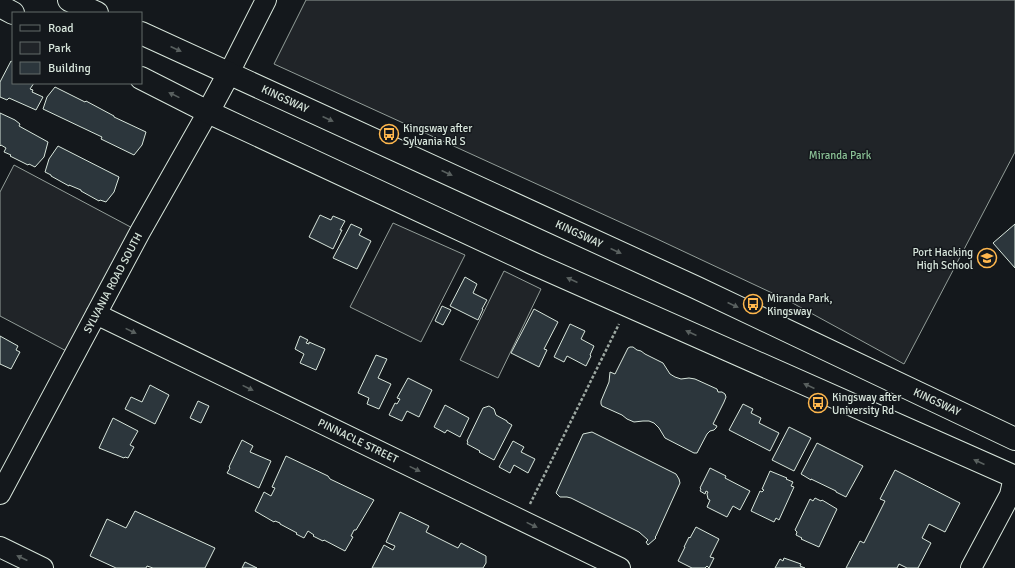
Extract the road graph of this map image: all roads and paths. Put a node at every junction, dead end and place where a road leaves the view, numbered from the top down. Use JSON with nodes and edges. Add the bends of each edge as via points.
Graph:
{"nodes":[{"id":1,"x":69,"y":0,"type":"edge"},
{"id":2,"x":266,"y":0,"type":"edge"},
{"id":3,"x":0,"y":6,"type":"edge"},
{"id":4,"x":12,"y":12,"type":"edge"},
{"id":5,"x":95,"y":12,"type":"edge"},
{"id":6,"x":142,"y":33,"type":"edge"},
{"id":7,"x":229,"y":73,"type":"junction"},
{"id":8,"x":142,"y":79,"type":"edge"},
{"id":9,"x":208,"y":112,"type":"junction"},
{"id":10,"x":96,"y":314,"type":"junction"},
{"id":11,"x":620,"y":323,"type":"dead end"},
{"id":12,"x":1015,"y":439,"type":"edge"},
{"id":13,"x":1015,"y":477,"type":"edge"},
{"id":14,"x":0,"y":494,"type":"edge"},
{"id":15,"x":522,"y":520,"type":"junction"},
{"id":16,"x":0,"y":547,"type":"edge"},
{"id":17,"x":44,"y":568,"type":"edge"},
{"id":18,"x":620,"y":568,"type":"edge"},
{"id":19,"x":971,"y":568,"type":"edge"}],
"edges":[{"from":1,"to":5,"type":"main road"},
{"from":2,"to":7,"type":"street"},
{"from":3,"to":4,"type":"main road"},
{"from":6,"to":7,"type":"main road","name":"KINGSWAY","one_way":true},
{"from":7,"to":9,"type":"main road","name":"SYLVANIA ROAD SOUTH"},
{"from":7,"to":12,"type":"main road","name":"KINGSWAY","one_way":true,"via":[[688,284]]},
{"from":9,"to":8,"type":"main road","one_way":true},
{"from":9,"to":10,"type":"street","name":"SYLVANIA ROAD SOUTH"},
{"from":13,"to":9,"type":"main road","one_way":true,"via":[[532,263]]},
{"from":10,"to":14,"type":"street","name":"SYLVANIA ROAD SOUTH"},
{"from":10,"to":15,"type":"street","name":"PINNACLE STREET","one_way":true},
{"from":11,"to":15,"type":"path"},
{"from":13,"to":19,"type":"street","via":[[1010,494]]},
{"from":15,"to":18,"type":"street","name":"PINNACLE STREET","one_way":true},
{"from":17,"to":16,"type":"street","one_way":true}]}
